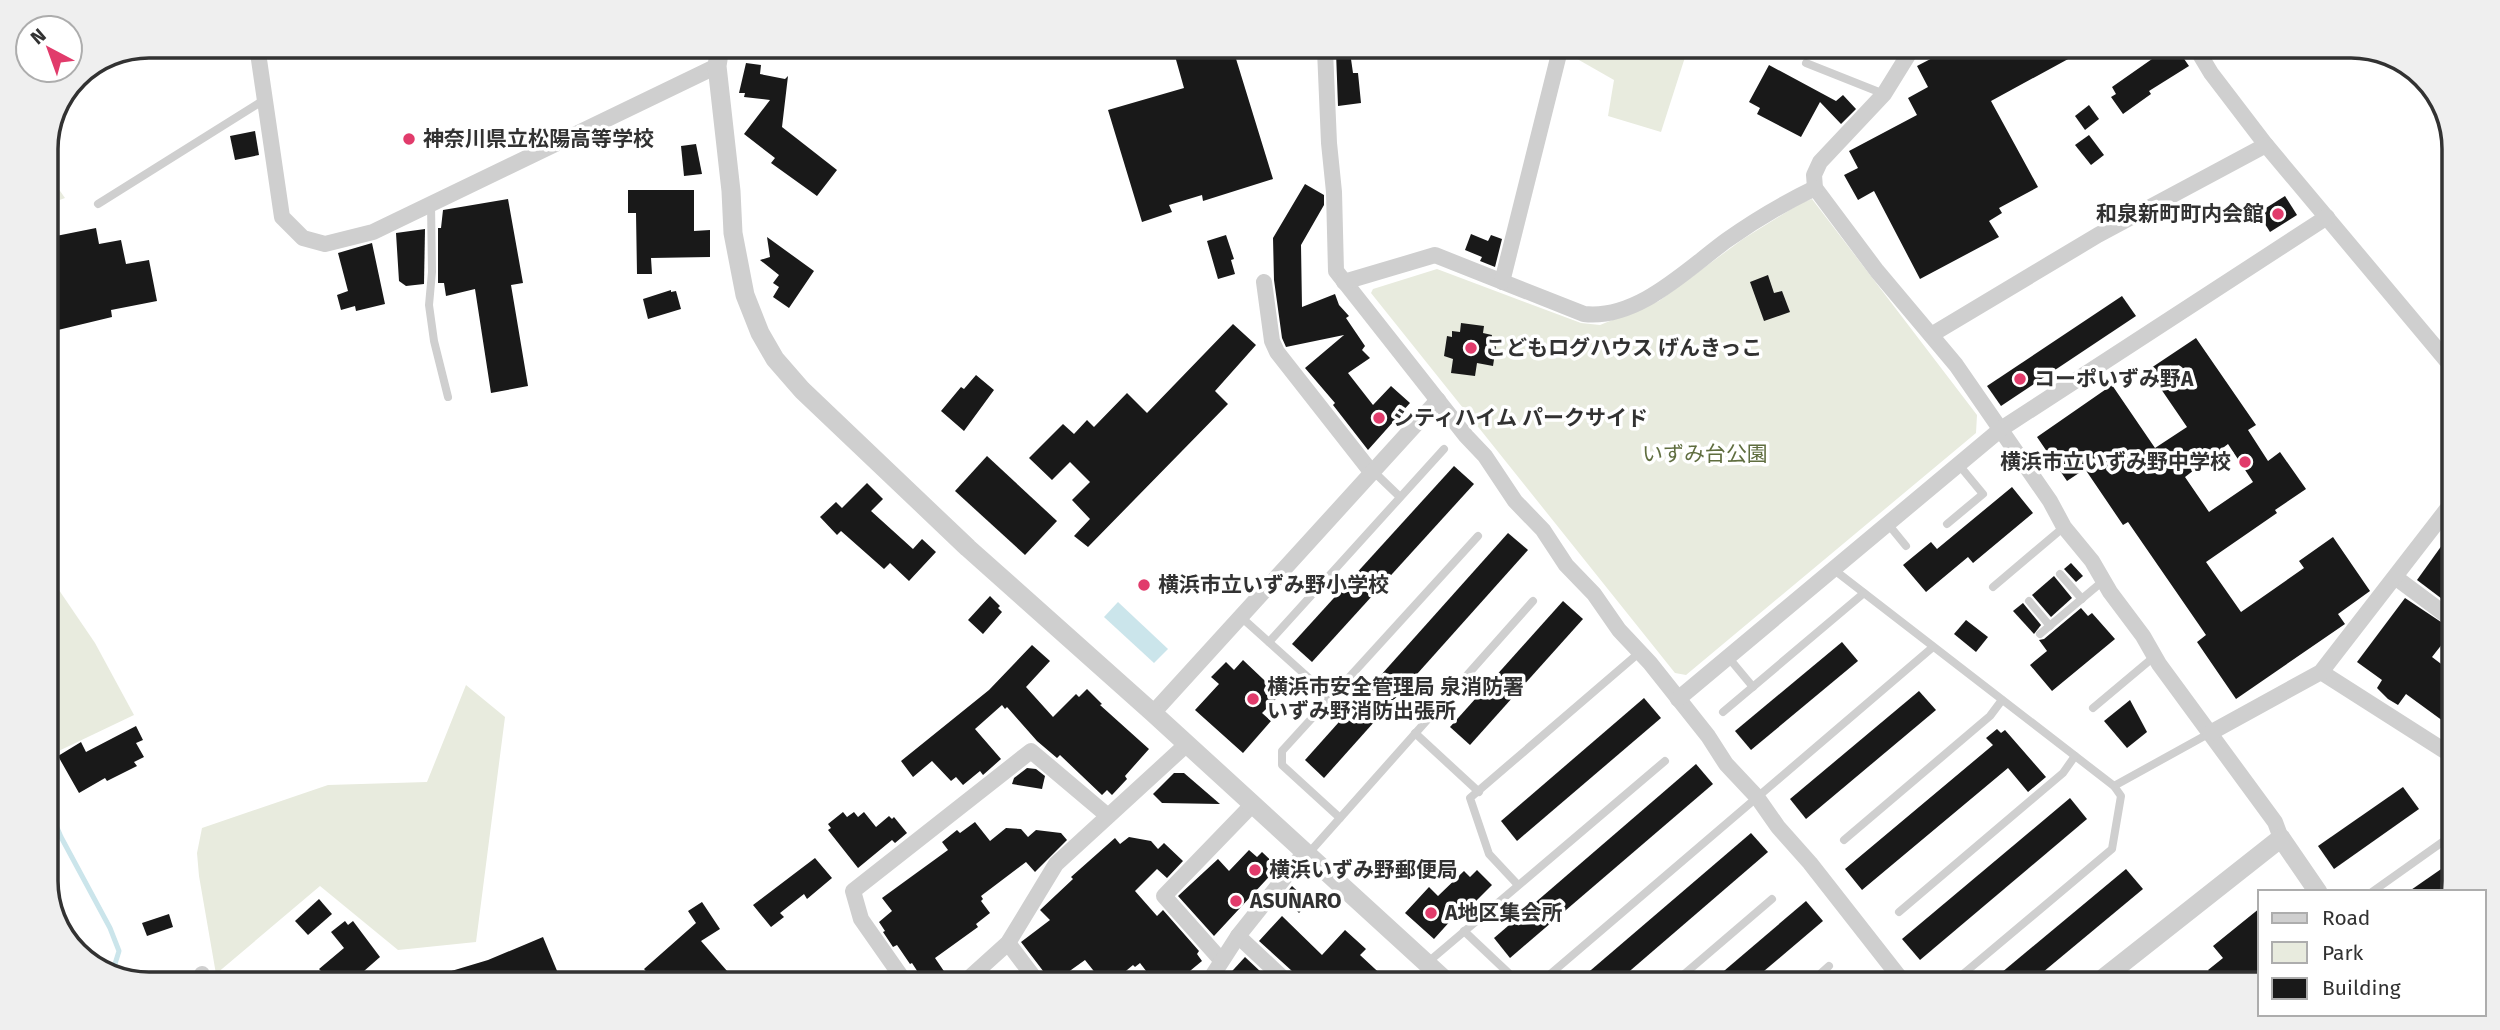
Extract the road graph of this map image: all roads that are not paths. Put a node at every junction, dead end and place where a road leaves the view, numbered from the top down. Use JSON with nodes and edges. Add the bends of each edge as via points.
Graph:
{"nodes":[{"id":1,"x":259,"y":58,"type":"edge"},
{"id":2,"x":716,"y":58,"type":"edge"},
{"id":3,"x":718,"y":58,"type":"edge"},
{"id":4,"x":1325,"y":58,"type":"edge"},
{"id":5,"x":1558,"y":58,"type":"edge"},
{"id":6,"x":1906,"y":58,"type":"edge"},
{"id":7,"x":2202,"y":58,"type":"edge"},
{"id":8,"x":1806,"y":63,"type":"dead end"},
{"id":9,"x":1884,"y":94,"type":"junction"},
{"id":10,"x":265,"y":100,"type":"junction"},
{"id":11,"x":2266,"y":145,"type":"junction"},
{"id":12,"x":1815,"y":188,"type":"junction"},
{"id":13,"x":98,"y":204,"type":"dead end"},
{"id":14,"x":431,"y":204,"type":"junction"},
{"id":15,"x":2327,"y":217,"type":"junction"},
{"id":16,"x":1264,"y":282,"type":"dead end"},
{"id":17,"x":1344,"y":282,"type":"junction"},
{"id":18,"x":1502,"y":282,"type":"junction"},
{"id":19,"x":1931,"y":335,"type":"junction"},
{"id":20,"x":2442,"y":355,"type":"edge"},
{"id":21,"x":448,"y":397,"type":"dead end"},
{"id":22,"x":1438,"y":400,"type":"junction"},
{"id":23,"x":2001,"y":429,"type":"junction"},
{"id":24,"x":1444,"y":449,"type":"dead end"},
{"id":25,"x":1959,"y":465,"type":"junction"},
{"id":26,"x":1373,"y":472,"type":"junction"},
{"id":27,"x":1400,"y":497,"type":"junction"},
{"id":28,"x":2442,"y":521,"type":"edge"},
{"id":29,"x":1888,"y":524,"type":"junction"},
{"id":30,"x":1947,"y":524,"type":"dead end"},
{"id":31,"x":2064,"y":527,"type":"junction"},
{"id":32,"x":1478,"y":536,"type":"dead end"},
{"id":33,"x":1906,"y":546,"type":"dead end"},
{"id":34,"x":1833,"y":569,"type":"junction"},
{"id":35,"x":2060,"y":574,"type":"dead end"},
{"id":36,"x":2395,"y":577,"type":"junction"},
{"id":37,"x":2103,"y":581,"type":"junction"},
{"id":38,"x":1993,"y":587,"type":"dead end"},
{"id":39,"x":1864,"y":593,"type":"junction"},
{"id":40,"x":2081,"y":599,"type":"junction"},
{"id":41,"x":1533,"y":601,"type":"dead end"},
{"id":42,"x":2029,"y":601,"type":"dead end"},
{"id":43,"x":2442,"y":612,"type":"edge"},
{"id":44,"x":1241,"y":617,"type":"junction"},
{"id":45,"x":2050,"y":626,"type":"junction"},
{"id":46,"x":2040,"y":634,"type":"dead end"},
{"id":47,"x":1269,"y":642,"type":"junction"},
{"id":48,"x":1933,"y":647,"type":"junction"},
{"id":49,"x":1640,"y":652,"type":"junction"},
{"id":50,"x":2155,"y":656,"type":"junction"},
{"id":51,"x":1728,"y":657,"type":"junction"},
{"id":52,"x":2321,"y":672,"type":"junction"},
{"id":53,"x":1753,"y":687,"type":"junction"},
{"id":54,"x":1331,"y":698,"type":"junction"},
{"id":55,"x":1678,"y":699,"type":"junction"},
{"id":56,"x":2002,"y":700,"type":"junction"},
{"id":57,"x":2092,"y":708,"type":"dead end"},
{"id":58,"x":1723,"y":712,"type":"dead end"},
{"id":59,"x":1153,"y":713,"type":"junction"},
{"id":60,"x":1415,"y":733,"type":"junction"},
{"id":61,"x":2210,"y":733,"type":"junction"},
{"id":62,"x":1187,"y":744,"type":"junction"},
{"id":63,"x":2442,"y":749,"type":"edge"},
{"id":64,"x":2075,"y":756,"type":"junction"},
{"id":65,"x":1665,"y":761,"type":"dead end"},
{"id":66,"x":2114,"y":786,"type":"junction"},
{"id":67,"x":1479,"y":792,"type":"junction"},
{"id":68,"x":1757,"y":797,"type":"junction"},
{"id":69,"x":1253,"y":804,"type":"junction"},
{"id":70,"x":1108,"y":816,"type":"junction"},
{"id":71,"x":1340,"y":818,"type":"junction"},
{"id":72,"x":2281,"y":838,"type":"junction"},
{"id":73,"x":1844,"y":840,"type":"dead end"},
{"id":74,"x":2442,"y":842,"type":"edge"},
{"id":75,"x":1306,"y":853,"type":"junction"},
{"id":76,"x":1518,"y":886,"type":"junction"},
{"id":77,"x":2317,"y":890,"type":"edge"},
{"id":78,"x":2375,"y":890,"type":"edge"},
{"id":79,"x":1772,"y":899,"type":"dead end"},
{"id":80,"x":1899,"y":912,"type":"dead end"},
{"id":81,"x":1464,"y":931,"type":"junction"},
{"id":82,"x":1238,"y":936,"type":"junction"},
{"id":83,"x":1008,"y":943,"type":"junction"},
{"id":84,"x":1221,"y":960,"type":"junction"},
{"id":85,"x":1427,"y":963,"type":"junction"},
{"id":86,"x":1829,"y":966,"type":"dead end"},
{"id":87,"x":898,"y":972,"type":"edge"},
{"id":88,"x":976,"y":972,"type":"edge"},
{"id":89,"x":1030,"y":972,"type":"edge"},
{"id":90,"x":1214,"y":972,"type":"edge"},
{"id":91,"x":1276,"y":972,"type":"edge"},
{"id":92,"x":1436,"y":972,"type":"edge"},
{"id":93,"x":1507,"y":972,"type":"edge"},
{"id":94,"x":1553,"y":972,"type":"edge"},
{"id":95,"x":1687,"y":972,"type":"edge"},
{"id":96,"x":1822,"y":972,"type":"edge"},
{"id":97,"x":1895,"y":972,"type":"edge"},
{"id":98,"x":1966,"y":972,"type":"edge"},
{"id":99,"x":2111,"y":972,"type":"edge"}],
"edges":[{"from":1,"to":10,"type":"street"},
{"from":2,"to":14,"type":"street"},
{"from":3,"to":59,"type":"street","via":[[733,233],[745,295],[775,359],[968,548]]},
{"from":4,"to":17,"type":"street","via":[[1336,271]]},
{"from":5,"to":18,"type":"street"},
{"from":6,"to":9,"type":"street"},
{"from":7,"to":11,"type":"street"},
{"from":8,"to":9,"type":"lane"},
{"from":9,"to":12,"type":"street","via":[[1820,162]]},
{"from":10,"to":13,"type":"lane"},
{"from":10,"to":14,"type":"street","via":[[282,216],[303,239],[326,244],[373,232]]},
{"from":11,"to":15,"type":"street"},
{"from":11,"to":19,"type":"street","via":[[2098,235]]},
{"from":12,"to":18,"type":"street","via":[[1725,241],[1662,290],[1603,316],[1584,314]]},
{"from":12,"to":19,"type":"street"},
{"from":14,"to":21,"type":"lane","via":[[429,304]]},
{"from":15,"to":20,"type":"street"},
{"from":15,"to":23,"type":"street"},
{"from":16,"to":26,"type":"street","via":[[1272,341],[1278,352]]},
{"from":17,"to":18,"type":"street","via":[[1435,255]]},
{"from":17,"to":22,"type":"street"},
{"from":19,"to":23,"type":"street"},
{"from":22,"to":26,"type":"street"},
{"from":22,"to":49,"type":"street"},
{"from":23,"to":25,"type":"street"},
{"from":23,"to":31,"type":"street"},
{"from":24,"to":27,"type":"lane"},
{"from":25,"to":29,"type":"street"},
{"from":25,"to":30,"type":"lane","via":[[1983,494]]},
{"from":26,"to":27,"type":"lane"},
{"from":26,"to":44,"type":"street"},
{"from":27,"to":47,"type":"lane"},
{"from":28,"to":36,"type":"street"},
{"from":29,"to":33,"type":"lane"},
{"from":29,"to":34,"type":"street"},
{"from":31,"to":37,"type":"street"},
{"from":31,"to":38,"type":"lane"},
{"from":32,"to":54,"type":"lane"},
{"from":34,"to":39,"type":"lane"},
{"from":34,"to":51,"type":"street"},
{"from":35,"to":40,"type":"lane"},
{"from":36,"to":43,"type":"street"},
{"from":36,"to":52,"type":"street"},
{"from":37,"to":40,"type":"lane"},
{"from":37,"to":50,"type":"street"},
{"from":39,"to":48,"type":"lane"},
{"from":39,"to":53,"type":"lane"},
{"from":40,"to":45,"type":"lane"},
{"from":41,"to":60,"type":"lane"},
{"from":42,"to":45,"type":"lane"},
{"from":44,"to":47,"type":"lane"},
{"from":44,"to":59,"type":"street"},
{"from":45,"to":46,"type":"lane"},
{"from":47,"to":54,"type":"lane"},
{"from":48,"to":56,"type":"lane"},
{"from":48,"to":68,"type":"lane"},
{"from":49,"to":55,"type":"street"},
{"from":49,"to":67,"type":"lane"},
{"from":50,"to":57,"type":"lane"},
{"from":50,"to":61,"type":"street"},
{"from":51,"to":53,"type":"lane"},
{"from":51,"to":55,"type":"street"},
{"from":52,"to":61,"type":"street"},
{"from":52,"to":63,"type":"street"},
{"from":53,"to":58,"type":"lane"},
{"from":54,"to":71,"type":"lane","via":[[1282,751],[1282,765]]},
{"from":55,"to":68,"type":"street"},
{"from":56,"to":64,"type":"lane"},
{"from":56,"to":73,"type":"lane","via":[[1990,716]]},
{"from":59,"to":62,"type":"street"},
{"from":60,"to":67,"type":"lane"},
{"from":60,"to":71,"type":"lane"},
{"from":61,"to":66,"type":"lane"},
{"from":61,"to":72,"type":"street","via":[[2275,822]]},
{"from":62,"to":69,"type":"street"},
{"from":62,"to":70,"type":"street"},
{"from":64,"to":66,"type":"lane"},
{"from":64,"to":80,"type":"lane","via":[[2063,773]]},
{"from":65,"to":76,"type":"lane"},
{"from":66,"to":98,"type":"lane","via":[[2121,796],[2112,849]]},
{"from":67,"to":76,"type":"lane","via":[[1470,799],[1489,854]]},
{"from":68,"to":94,"type":"lane"},
{"from":68,"to":97,"type":"street"},
{"from":69,"to":75,"type":"street"},
{"from":69,"to":84,"type":"street","via":[[1164,896]]},
{"from":70,"to":83,"type":"street","via":[[1055,864]]},
{"from":70,"to":87,"type":"street","via":[[1031,751],[853,891],[861,919]]},
{"from":71,"to":75,"type":"lane"},
{"from":72,"to":77,"type":"street"},
{"from":72,"to":99,"type":"street"},
{"from":74,"to":78,"type":"lane"},
{"from":75,"to":82,"type":"street"},
{"from":75,"to":85,"type":"street"},
{"from":76,"to":81,"type":"lane"},
{"from":79,"to":95,"type":"lane"},
{"from":81,"to":85,"type":"lane"},
{"from":81,"to":93,"type":"lane"},
{"from":82,"to":84,"type":"street"},
{"from":82,"to":91,"type":"street"},
{"from":83,"to":88,"type":"street"},
{"from":83,"to":89,"type":"street"},
{"from":84,"to":90,"type":"street"},
{"from":85,"to":92,"type":"street"},
{"from":86,"to":96,"type":"lane"}]}
